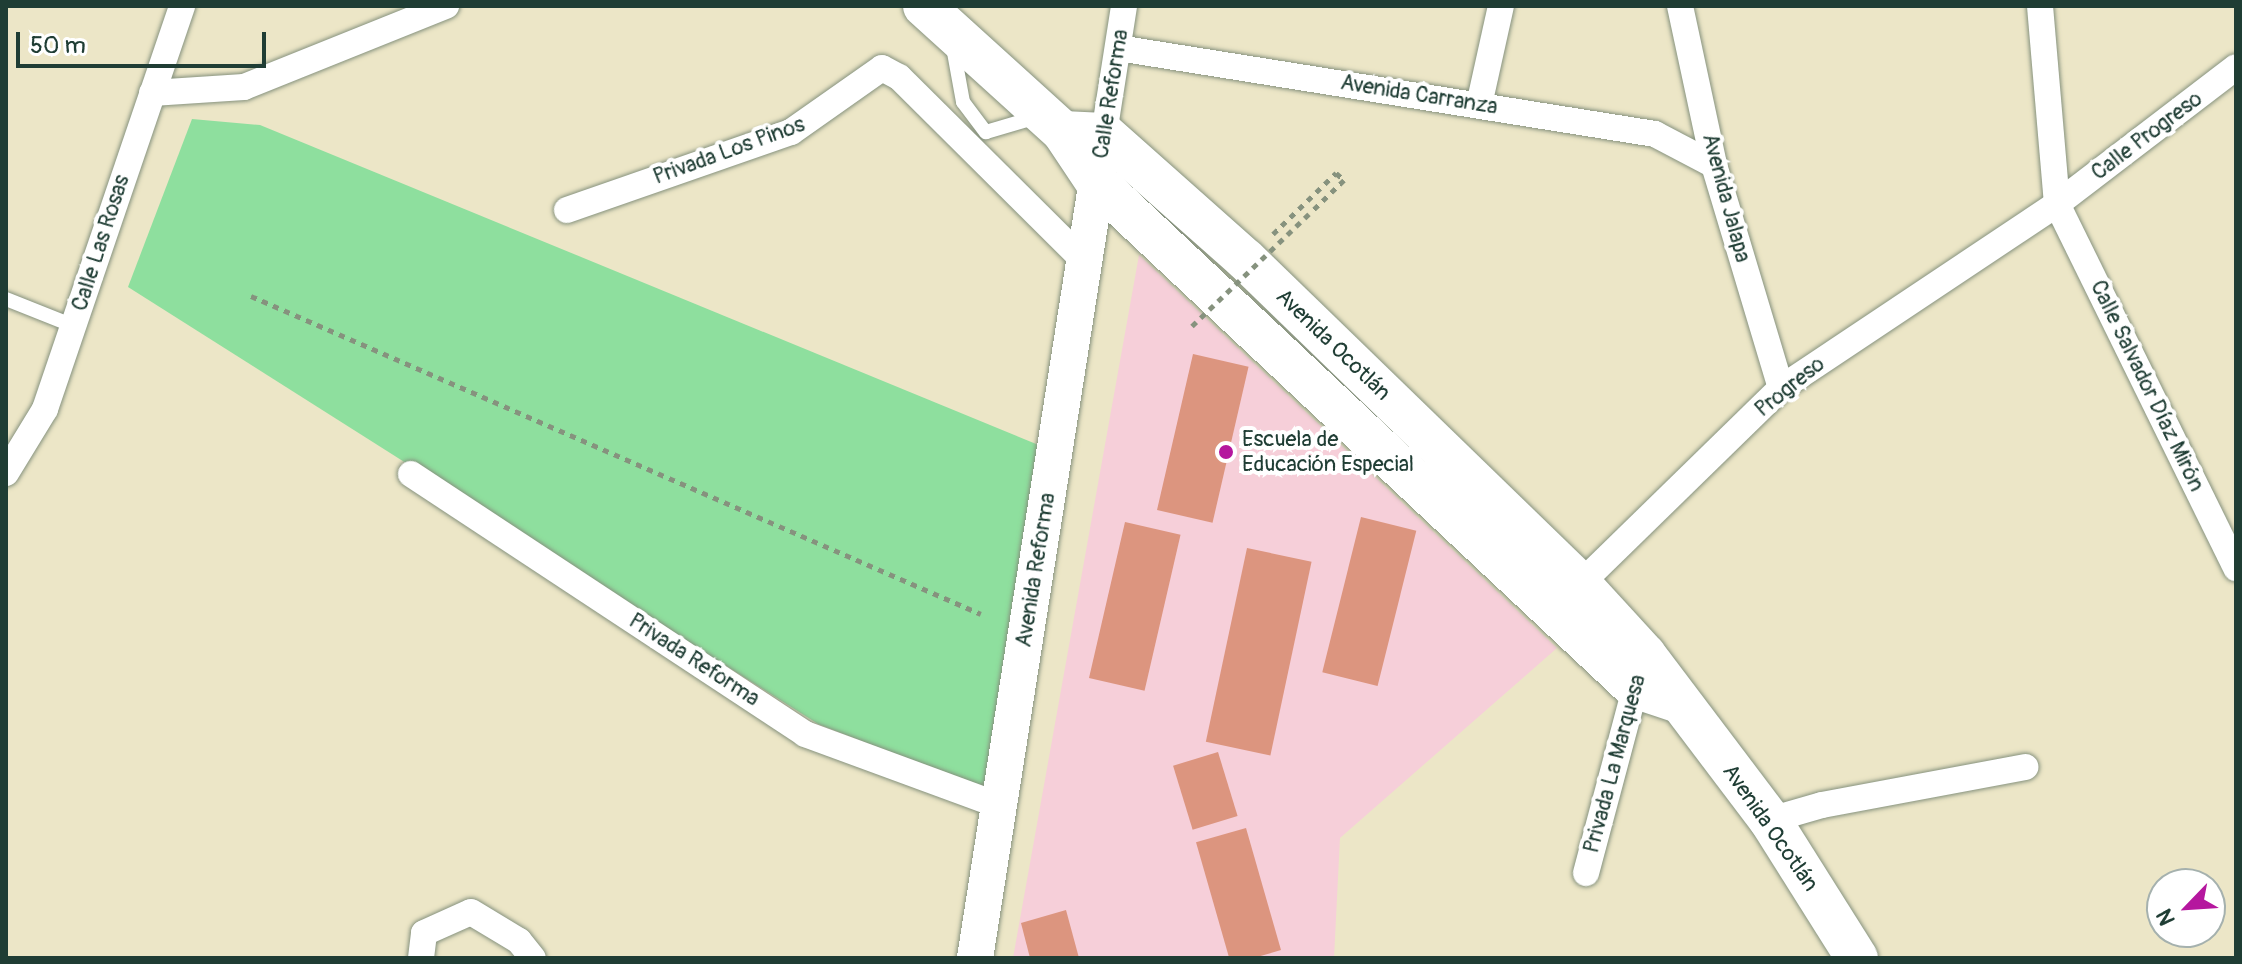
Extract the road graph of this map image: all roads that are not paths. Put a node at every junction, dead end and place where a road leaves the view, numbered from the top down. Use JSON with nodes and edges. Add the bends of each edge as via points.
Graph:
{"nodes":[{"id":1,"x":182,"y":6,"type":"edge"},
{"id":2,"x":446,"y":6,"type":"edge"},
{"id":3,"x":1124,"y":6,"type":"edge"},
{"id":4,"x":1501,"y":6,"type":"edge"},
{"id":5,"x":1680,"y":6,"type":"edge"},
{"id":6,"x":2040,"y":6,"type":"edge"},
{"id":7,"x":937,"y":18,"type":"edge"},
{"id":8,"x":1118,"y":48,"type":"junction"},
{"id":9,"x":2234,"y":72,"type":"edge"},
{"id":10,"x":152,"y":93,"type":"junction"},
{"id":11,"x":1479,"y":105,"type":"junction"},
{"id":12,"x":1052,"y":124,"type":"junction"},
{"id":13,"x":1104,"y":134,"type":"junction"},
{"id":14,"x":1714,"y":165,"type":"junction"},
{"id":15,"x":1097,"y":183,"type":"junction"},
{"id":16,"x":2057,"y":204,"type":"junction"},
{"id":17,"x":567,"y":210,"type":"dead end"},
{"id":18,"x":1086,"y":263,"type":"junction"},
{"id":19,"x":6,"y":299,"type":"edge"},
{"id":20,"x":74,"y":326,"type":"junction"},
{"id":21,"x":1781,"y":388,"type":"junction"},
{"id":22,"x":6,"y":473,"type":"edge"},
{"id":23,"x":411,"y":474,"type":"dead end"},
{"id":24,"x":2236,"y":568,"type":"edge"},
{"id":25,"x":1567,"y":596,"type":"junction"},
{"id":26,"x":1640,"y":671,"type":"junction"},
{"id":27,"x":2025,"y":767,"type":"dead end"},
{"id":28,"x":998,"y":805,"type":"junction"},
{"id":29,"x":1770,"y":820,"type":"junction"},
{"id":30,"x":1586,"y":873,"type":"dead end"},
{"id":31,"x":422,"y":946,"type":"edge"},
{"id":32,"x":533,"y":958,"type":"edge"},
{"id":33,"x":975,"y":958,"type":"edge"},
{"id":34,"x":1857,"y":958,"type":"edge"}],
"edges":[{"from":1,"to":10,"type":"street","name":"Calle Las Rosas"},
{"from":2,"to":10,"type":"street","via":[[244,87]]},
{"from":3,"to":8,"type":"street","name":"Calle Reforma"},
{"from":4,"to":11,"type":"street"},
{"from":5,"to":14,"type":"street","name":"Avenida Jalapa"},
{"from":6,"to":16,"type":"street"},
{"from":7,"to":12,"type":"main road","name":"Avenida Ocotlán"},
{"from":8,"to":11,"type":"street","name":"Avenida Carranza"},
{"from":8,"to":13,"type":"street","name":"Calle Reforma"},
{"from":9,"to":16,"type":"street","name":"Calle Progreso"},
{"from":10,"to":20,"type":"street","name":"Calle Las Rosas"},
{"from":11,"to":14,"type":"street","name":"Avenida Carranza","via":[[1655,134]]},
{"from":12,"to":13,"type":"main road"},
{"from":12,"to":15,"type":"main road","name":"Avenida Ocotlán"},
{"from":13,"to":15,"type":"street","name":"Calle Reforma"},
{"from":13,"to":25,"type":"main road","name":"Avenida Ocotlán","via":[[1246,260]]},
{"from":14,"to":21,"type":"street","name":"Avenida Jalapa"},
{"from":15,"to":18,"type":"street","name":"Avenida Reforma"},
{"from":15,"to":25,"type":"main road","name":"Avenida Ocotlán"},
{"from":16,"to":21,"type":"street","name":"Progreso"},
{"from":16,"to":24,"type":"street","name":"Calle Salvador Díaz Mirón"},
{"from":17,"to":18,"type":"street","name":"Privada Los Pinos","via":[[791,132],[882,68],[899,77]]},
{"from":18,"to":28,"type":"street","name":"Avenida Reforma"},
{"from":19,"to":20,"type":"lane"},
{"from":20,"to":22,"type":"street","name":"Calle Las Rosas","via":[[45,409]]},
{"from":21,"to":25,"type":"street","name":"Progreso"},
{"from":23,"to":28,"type":"street","name":"Privada Reforma","via":[[805,734]]},
{"from":25,"to":26,"type":"main road","name":"Avenida Ocotlán"},
{"from":26,"to":29,"type":"main road","name":"Avenida Ocotlán","via":[[1677,702]]},
{"from":26,"to":30,"type":"street","name":"Privada La Marquesa"},
{"from":27,"to":29,"type":"street","via":[[1822,805]]},
{"from":28,"to":33,"type":"street","name":"Avenida Reforma"},
{"from":29,"to":34,"type":"main road","name":"Avenida Ocotlán"},
{"from":31,"to":32,"type":"street","via":[[471,912],[519,941]]}]}
